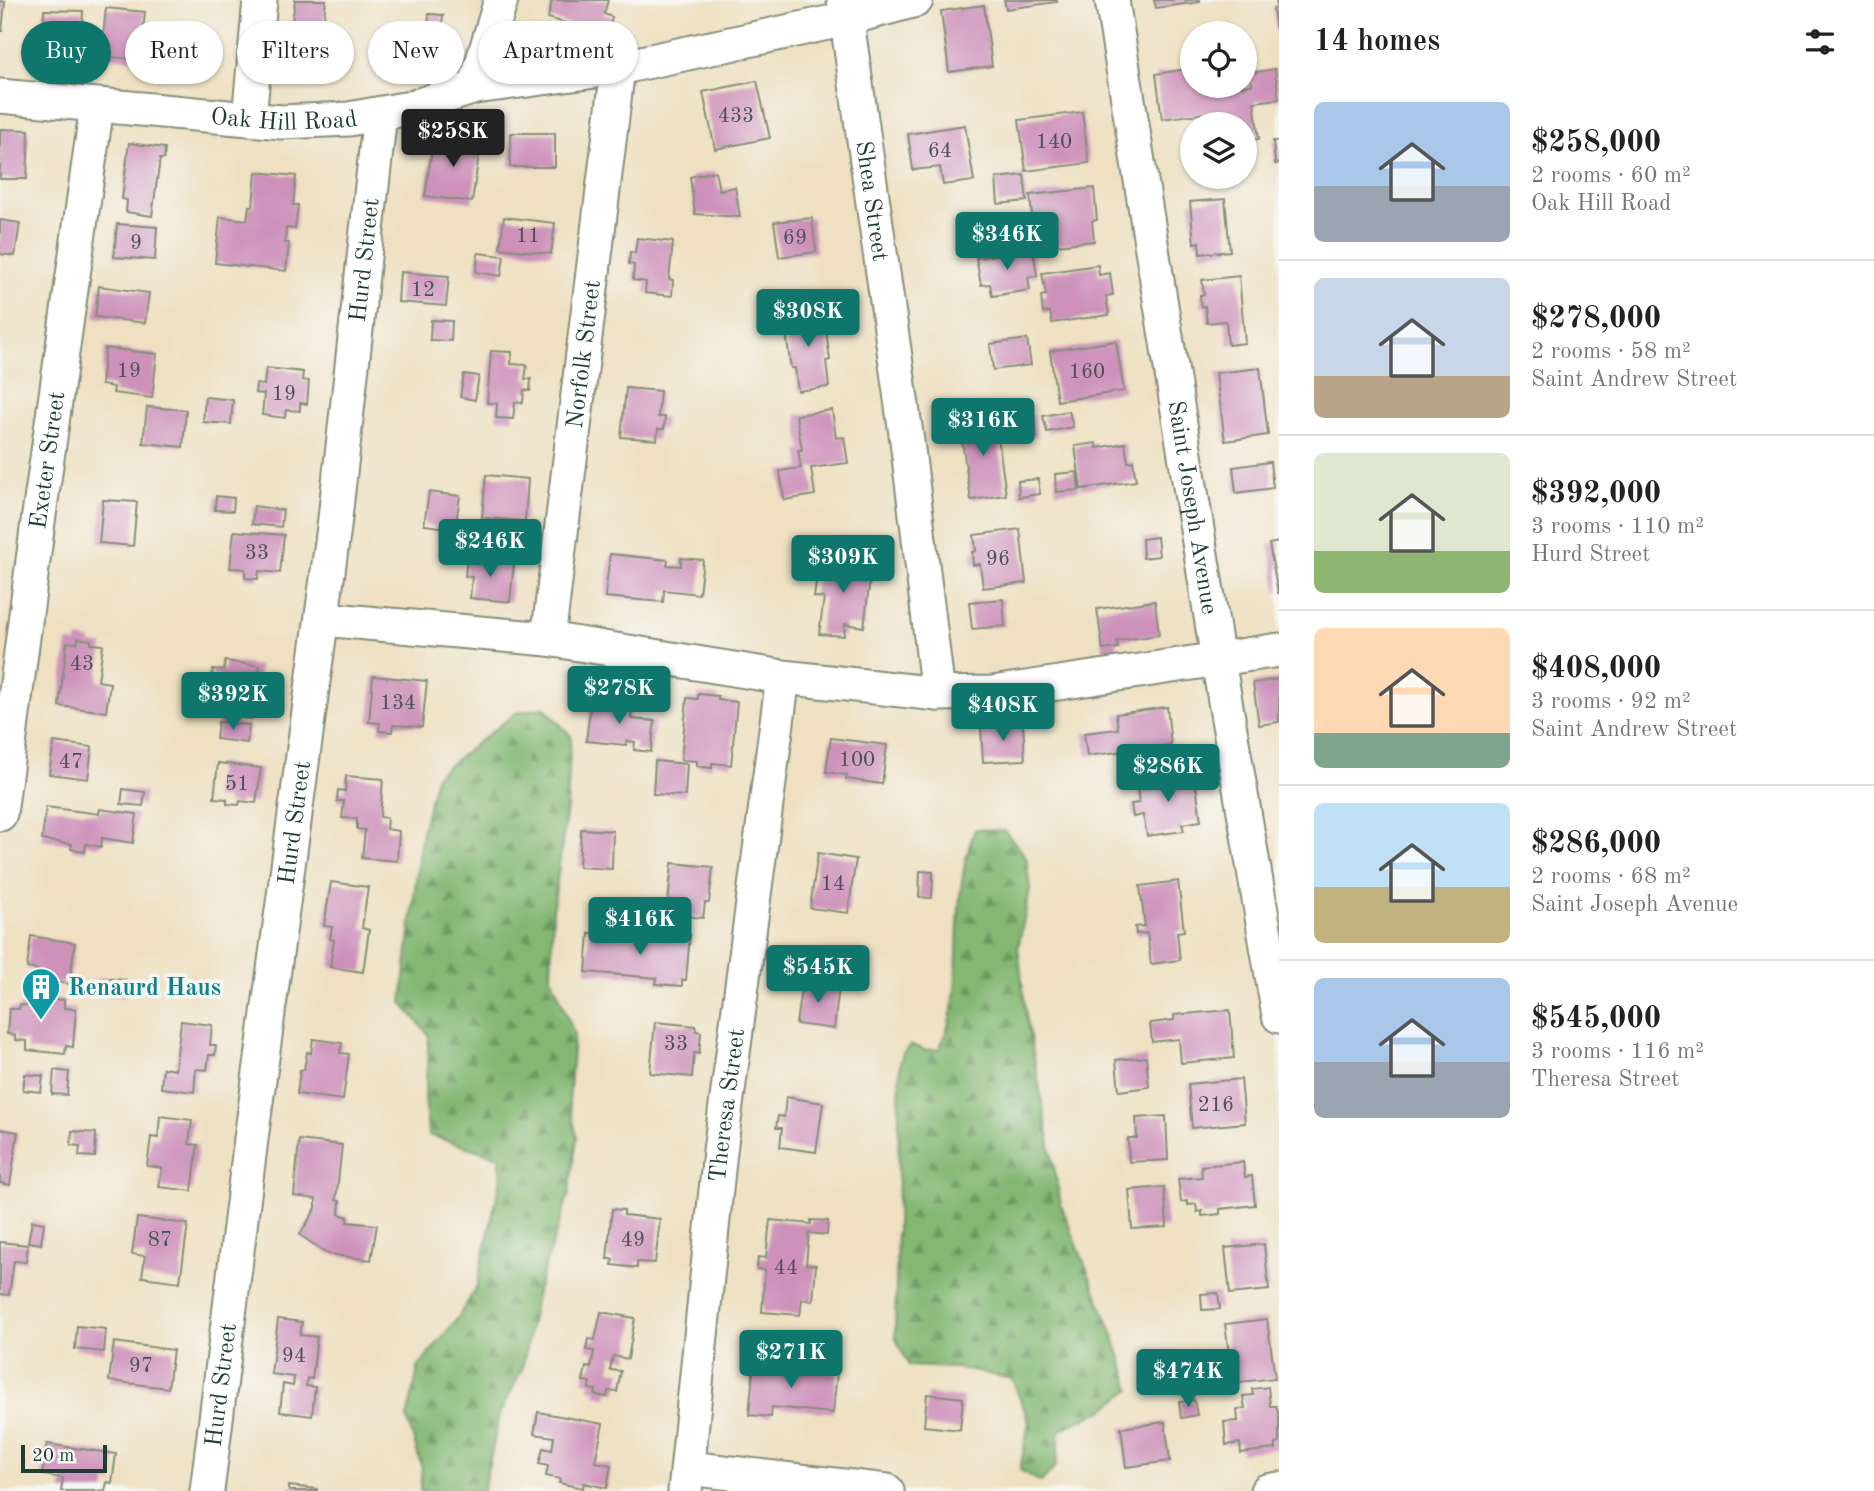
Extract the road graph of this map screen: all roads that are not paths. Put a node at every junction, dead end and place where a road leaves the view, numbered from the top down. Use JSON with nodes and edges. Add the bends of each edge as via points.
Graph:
{"nodes":[{"id":1,"x":260,"y":0,"type":"edge"},
{"id":2,"x":500,"y":0,"type":"edge"},
{"id":3,"x":916,"y":0,"type":"edge"},
{"id":4,"x":1112,"y":0,"type":"edge"},
{"id":5,"x":846,"y":9,"type":"edge"},
{"id":6,"x":638,"y":63,"type":"edge"},
{"id":7,"x":498,"y":84,"type":"edge"},
{"id":8,"x":616,"y":84,"type":"edge"},
{"id":9,"x":475,"y":87,"type":"junction"},
{"id":10,"x":0,"y":96,"type":"edge"},
{"id":11,"x":97,"y":106,"type":"junction"},
{"id":12,"x":380,"y":114,"type":"junction"},
{"id":13,"x":249,"y":119,"type":"junction"},
{"id":14,"x":322,"y":618,"type":"junction"},
{"id":15,"x":548,"y":639,"type":"junction"},
{"id":16,"x":1279,"y":650,"type":"edge"},
{"id":17,"x":1218,"y":660,"type":"junction"},
{"id":18,"x":783,"y":677,"type":"junction"},
{"id":19,"x":938,"y":694,"type":"junction"},
{"id":20,"x":0,"y":814,"type":"edge"},
{"id":21,"x":1279,"y":1016,"type":"edge"},
{"id":22,"x":687,"y":1480,"type":"edge"},
{"id":23,"x":1279,"y":1489,"type":"edge"},
{"id":24,"x":207,"y":1491,"type":"edge"},
{"id":25,"x":887,"y":1491,"type":"edge"},
{"id":26,"x":1267,"y":1491,"type":"edge"}],
"edges":[{"from":1,"to":13,"type":"street"},
{"from":2,"to":9,"type":"street"},
{"from":3,"to":5,"type":"street","name":"Oak Hill Road"},
{"from":4,"to":17,"type":"street","name":"Saint Joseph Avenue"},
{"from":5,"to":6,"type":"street","name":"Oak Hill Road"},
{"from":5,"to":19,"type":"street","name":"Shea Street"},
{"from":7,"to":9,"type":"street","name":"Oak Hill Road"},
{"from":8,"to":15,"type":"street","name":"Norfolk Street"},
{"from":9,"to":12,"type":"street","name":"Oak Hill Road"},
{"from":10,"to":11,"type":"street","name":"Oak Hill Road"},
{"from":11,"to":13,"type":"street","name":"Oak Hill Road"},
{"from":11,"to":20,"type":"street","name":"Exeter Street"},
{"from":12,"to":13,"type":"street","name":"Oak Hill Road","via":[[292,122]]},
{"from":12,"to":14,"type":"street","name":"Hurd Street"},
{"from":14,"to":15,"type":"street"},
{"from":14,"to":24,"type":"street","name":"Hurd Street"},
{"from":15,"to":18,"type":"street"},
{"from":16,"to":17,"type":"street"},
{"from":17,"to":19,"type":"street","via":[[992,693]]},
{"from":17,"to":21,"type":"street","name":"Saint Joseph Avenue"},
{"from":18,"to":19,"type":"street"},
{"from":18,"to":22,"type":"street","name":"Theresa Street","via":[[720,1151]]},
{"from":22,"to":25,"type":"street"},
{"from":23,"to":26,"type":"street"}]}
